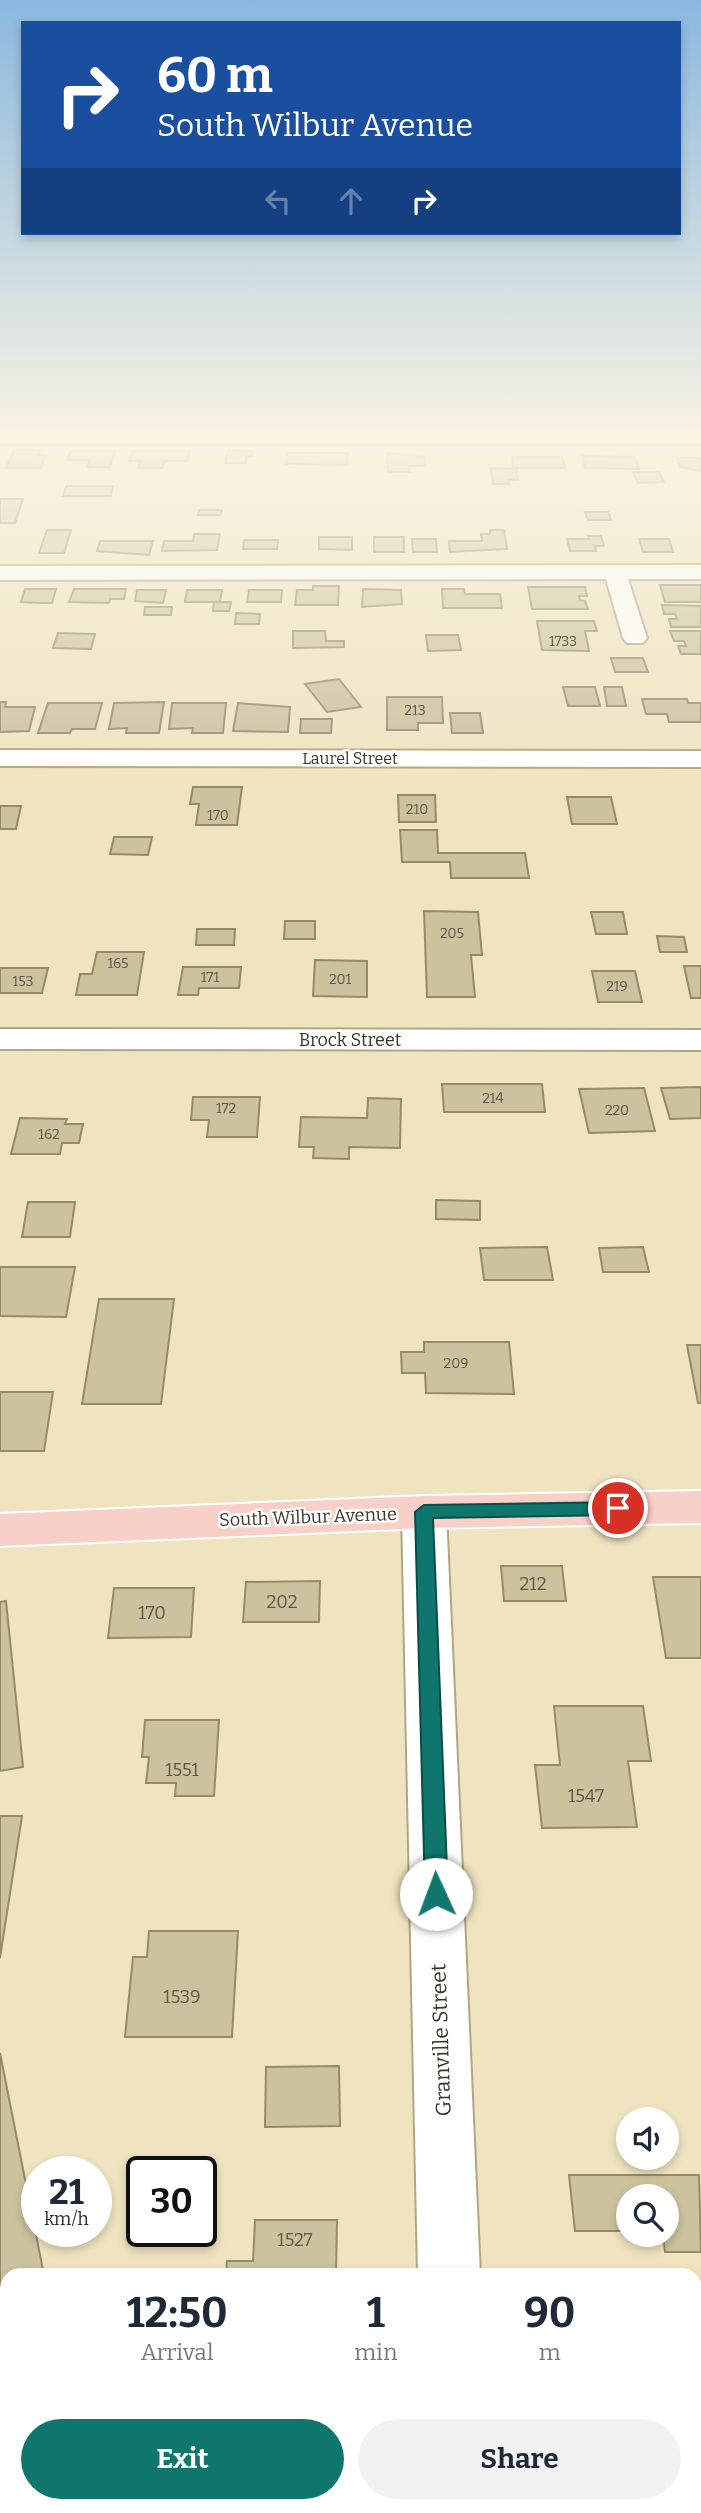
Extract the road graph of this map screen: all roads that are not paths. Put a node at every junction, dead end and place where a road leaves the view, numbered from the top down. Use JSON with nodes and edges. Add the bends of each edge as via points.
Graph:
{"nodes":[{"id":1,"x":615,"y":572,"type":"junction"},
{"id":2,"x":701,"y":572,"type":"edge"},
{"id":3,"x":0,"y":573,"type":"edge"},
{"id":4,"x":635,"y":638,"type":"dead end"},
{"id":5,"x":0,"y":758,"type":"edge"},
{"id":6,"x":701,"y":759,"type":"edge"},
{"id":7,"x":0,"y":1039,"type":"edge"},
{"id":8,"x":701,"y":1040,"type":"edge"},
{"id":9,"x":701,"y":1507,"type":"edge"},
{"id":10,"x":424,"y":1512,"type":"junction"},
{"id":11,"x":0,"y":1530,"type":"edge"},
{"id":12,"x":449,"y":2268,"type":"edge"}],
"edges":[{"from":1,"to":2,"type":"street"},
{"from":1,"to":3,"type":"street"},
{"from":1,"to":4,"type":"street"},
{"from":5,"to":6,"type":"street","name":"Laurel Street"},
{"from":7,"to":8,"type":"street","name":"Brock Street"},
{"from":9,"to":10,"type":"main road","name":"South Wilbur Avenue"},
{"from":10,"to":11,"type":"main road","name":"South Wilbur Avenue"},
{"from":10,"to":12,"type":"street","name":"Granville Street"}]}
